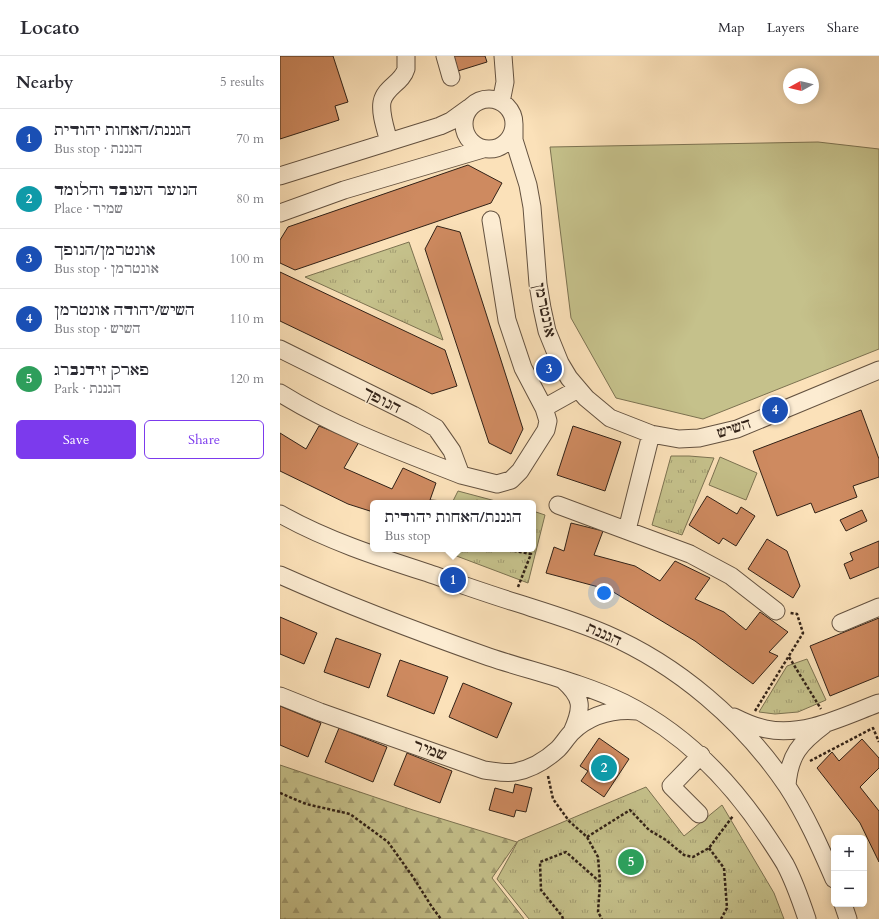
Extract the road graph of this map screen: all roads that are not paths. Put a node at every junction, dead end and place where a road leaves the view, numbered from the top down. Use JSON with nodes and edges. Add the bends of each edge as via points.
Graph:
{"nodes":[{"id":1,"x":406,"y":56,"type":"edge"},
{"id":2,"x":445,"y":56,"type":"edge"},
{"id":3,"x":503,"y":56,"type":"edge"},
{"id":4,"x":451,"y":77,"type":"dead end"},
{"id":5,"x":501,"y":102,"type":"junction"},
{"id":6,"x":469,"y":108,"type":"junction"},
{"id":7,"x":514,"y":124,"type":"junction"},
{"id":8,"x":389,"y":142,"type":"junction"},
{"id":9,"x":488,"y":149,"type":"junction"},
{"id":10,"x":280,"y":176,"type":"edge"},
{"id":11,"x":528,"y":185,"type":"junction"},
{"id":12,"x":280,"y":212,"type":"edge"},
{"id":13,"x":491,"y":220,"type":"dead end"},
{"id":14,"x":280,"y":348,"type":"edge"},
{"id":15,"x":879,"y":371,"type":"edge"},
{"id":16,"x":578,"y":389,"type":"junction"},
{"id":17,"x":280,"y":393,"type":"edge"},
{"id":18,"x":544,"y":408,"type":"junction"},
{"id":19,"x":651,"y":434,"type":"junction"},
{"id":20,"x":461,"y":475,"type":"junction"},
{"id":21,"x":558,"y":505,"type":"dead end"},
{"id":22,"x":280,"y":514,"type":"edge"},
{"id":23,"x":627,"y":530,"type":"junction"},
{"id":24,"x":280,"y":575,"type":"edge"},
{"id":25,"x":879,"y":607,"type":"edge"},
{"id":26,"x":776,"y":611,"type":"road end"},
{"id":27,"x":841,"y":623,"type":"dead end"},
{"id":28,"x":561,"y":678,"type":"junction"},
{"id":29,"x":280,"y":696,"type":"edge"},
{"id":30,"x":879,"y":703,"type":"edge"},
{"id":31,"x":640,"y":712,"type":"junction"},
{"id":32,"x":726,"y":713,"type":"junction"},
{"id":33,"x":829,"y":722,"type":"junction"},
{"id":34,"x":572,"y":732,"type":"junction"},
{"id":35,"x":701,"y":756,"type":"junction"},
{"id":36,"x":787,"y":786,"type":"junction"},
{"id":37,"x":699,"y":814,"type":"dead end"},
{"id":38,"x":831,"y":872,"type":"edge"},
{"id":39,"x":844,"y":907,"type":"edge"},
{"id":40,"x":807,"y":919,"type":"edge"},
{"id":41,"x":848,"y":919,"type":"edge"}],
"edges":[{"from":1,"to":8,"type":"street","via":[[406,69],[382,102]]},
{"from":2,"to":4,"type":"street"},
{"from":3,"to":5,"type":"street","via":[[505,82]]},
{"from":5,"to":6,"type":"street","via":[[484,99]]},
{"from":5,"to":7,"type":"street","via":[[508,107]]},
{"from":6,"to":8,"type":"street","via":[[440,126]]},
{"from":6,"to":9,"type":"street","via":[[463,123],[464,132],[475,146]]},
{"from":7,"to":9,"type":"street","via":[[513,133],[502,146]]},
{"from":7,"to":11,"type":"street","name":"אונטרמן","via":[[514,140]]},
{"from":8,"to":10,"type":"street"},
{"from":9,"to":11,"type":"street","name":"אונטרמן","via":[[508,160]]},
{"from":9,"to":12,"type":"street","via":[[351,188]]},
{"from":11,"to":16,"type":"street","name":"אונטרמן","via":[[538,284],[547,331],[560,363]]},
{"from":13,"to":18,"type":"street","via":[[507,320],[523,368]]},
{"from":14,"to":20,"type":"street","name":"הנופך","via":[[436,428],[452,450]]},
{"from":15,"to":19,"type":"street","name":"השיש","via":[[737,429],[699,438],[678,439]]},
{"from":16,"to":18,"type":"street"},
{"from":16,"to":19,"type":"street","name":"אונטרמן","via":[[610,418]]},
{"from":17,"to":20,"type":"street","via":[[375,442]]},
{"from":18,"to":20,"type":"street","via":[[548,421],[546,430],[520,471],[511,480],[498,484]]},
{"from":19,"to":23,"type":"street"},
{"from":21,"to":23,"type":"street"},
{"from":22,"to":32,"type":"street","name":"הגננת","via":[[328,537],[378,556],[607,634],[637,649],[672,672]]},
{"from":23,"to":26,"type":"street","via":[[690,554],[732,576]]},
{"from":24,"to":28,"type":"street","via":[[411,629],[493,658]]},
{"from":25,"to":27,"type":"street"},
{"from":28,"to":31,"type":"street","via":[[600,692]]},
{"from":28,"to":34,"type":"street","name":"שמיר","via":[[573,688],[580,704]]},
{"from":29,"to":34,"type":"street","name":"שמיר","via":[[484,770],[503,773],[515,772],[545,760]]},
{"from":30,"to":33,"type":"street"},
{"from":31,"to":34,"type":"street","name":"שמיר","via":[[625,710],[606,713],[587,721]]},
{"from":31,"to":35,"type":"street","via":[[684,741]]},
{"from":32,"to":33,"type":"street","via":[[767,730],[797,729]]},
{"from":32,"to":36,"type":"street","name":"הגננת","via":[[752,740]]},
{"from":33,"to":36,"type":"street","via":[[802,744],[791,762]]},
{"from":35,"to":37,"type":"street","via":[[671,786]]},
{"from":35,"to":40,"type":"street","via":[[744,802],[781,859]]},
{"from":36,"to":38,"type":"street","name":"הגננת","via":[[819,844]]},
{"from":39,"to":41,"type":"street"}]}
